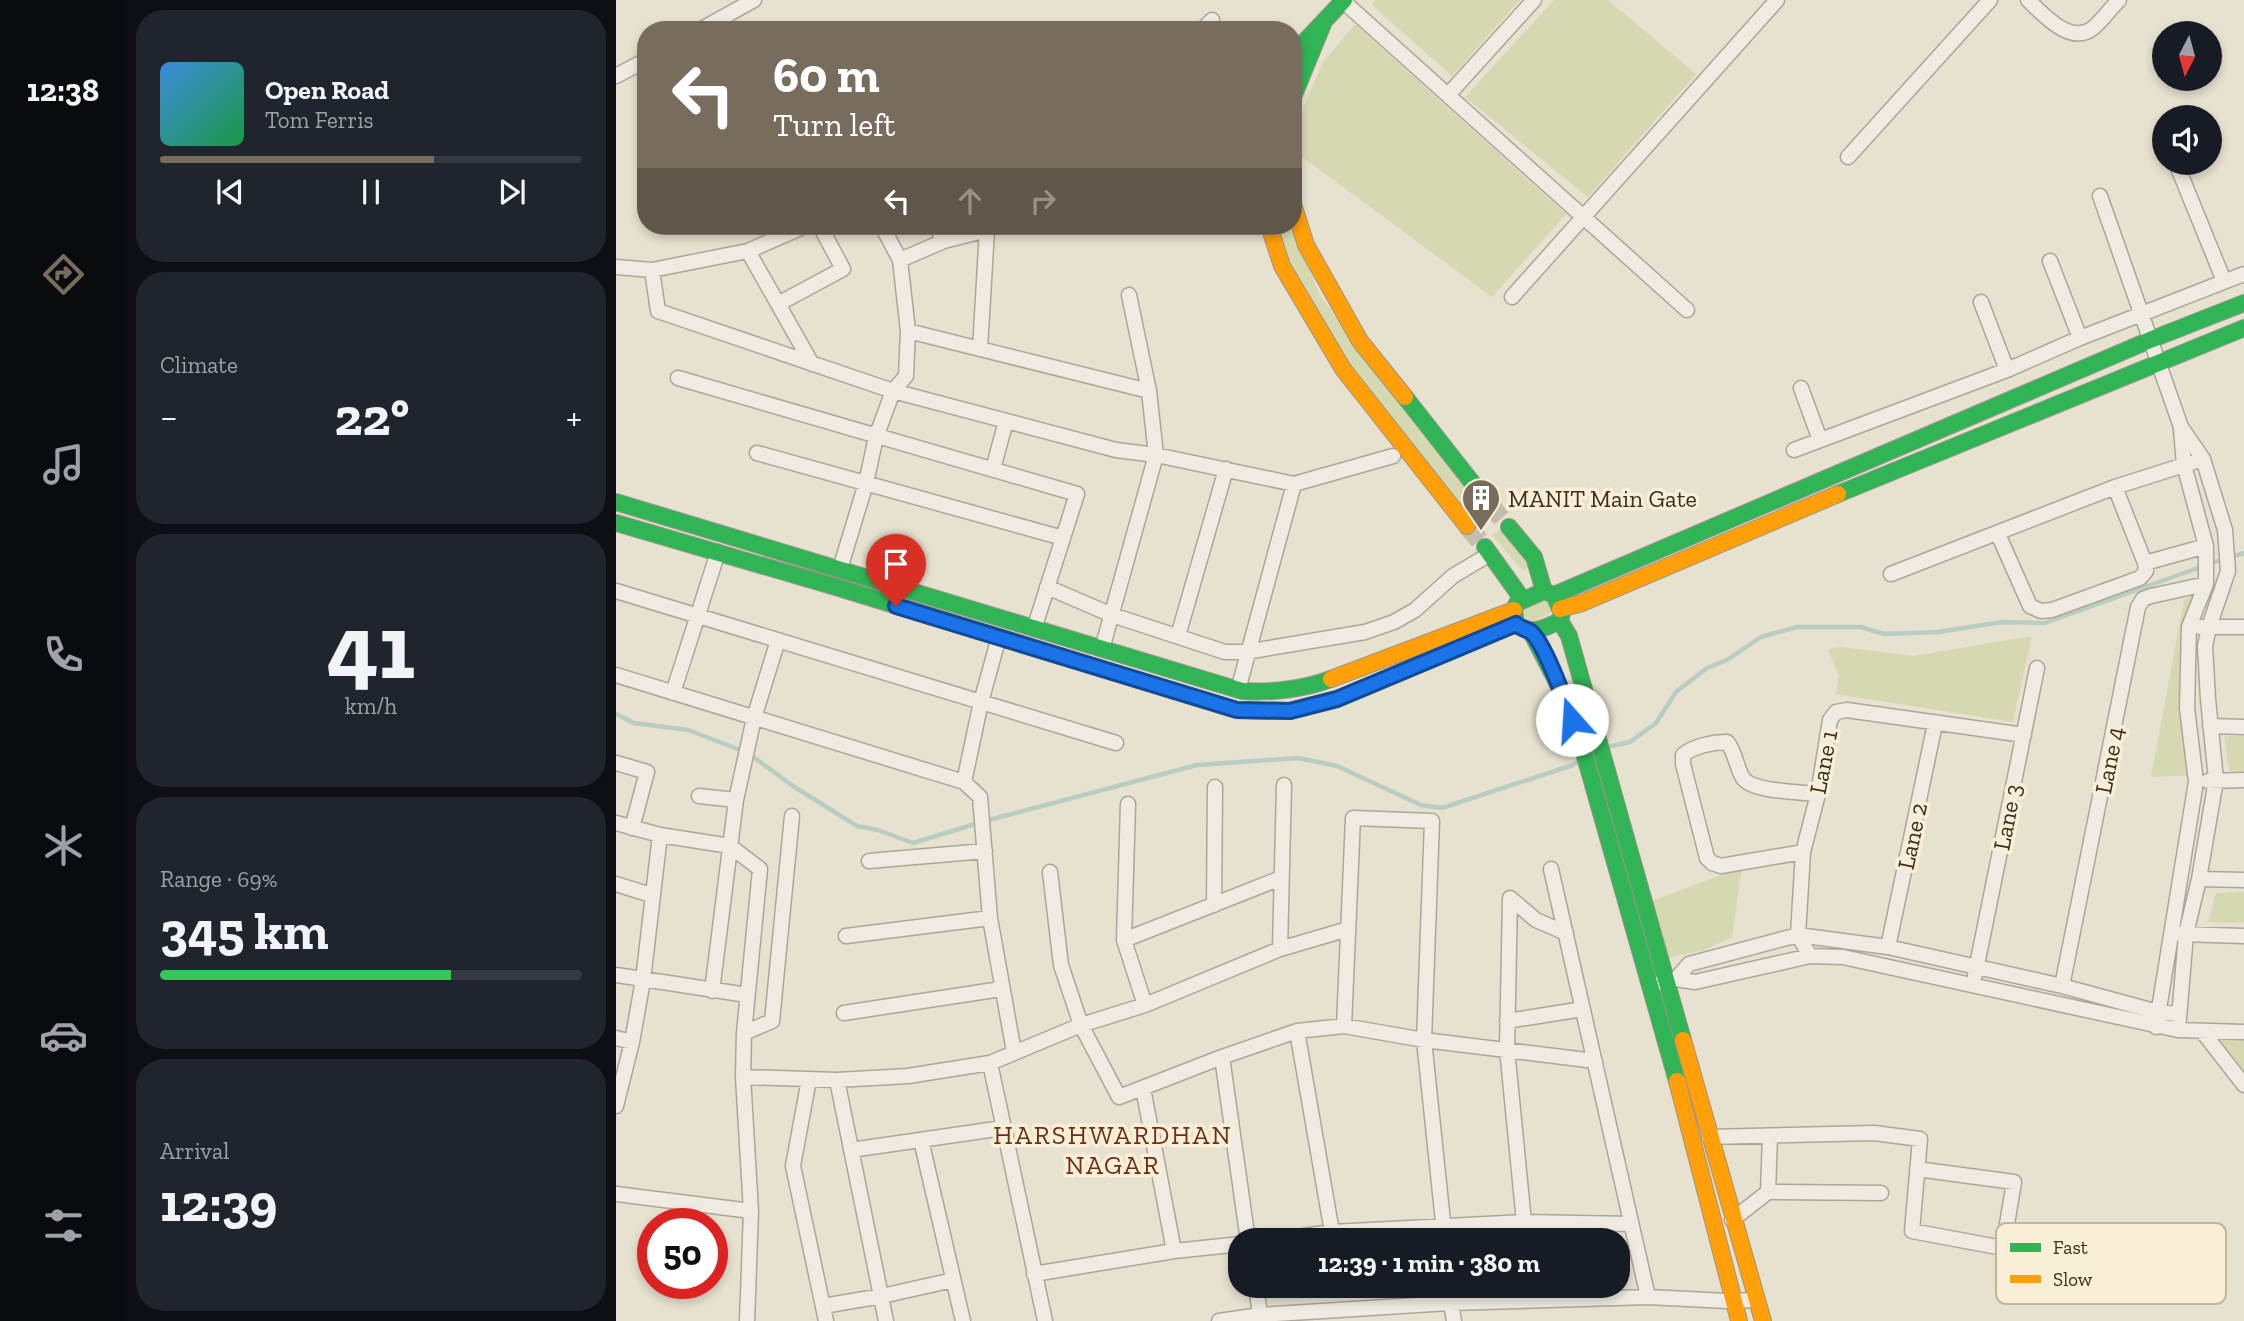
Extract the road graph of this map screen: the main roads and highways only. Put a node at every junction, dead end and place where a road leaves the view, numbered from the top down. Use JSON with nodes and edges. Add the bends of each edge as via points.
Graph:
{"nodes":[{"id":1,"x":1343,"y":1,"type":"edge"},
{"id":2,"x":1323,"y":24,"type":"junction"},
{"id":3,"x":1302,"y":45,"type":"edge"},
{"id":4,"x":1302,"y":75,"type":"edge"},
{"id":5,"x":1302,"y":232,"type":"edge"},
{"id":6,"x":1272,"y":235,"type":"edge"},
{"id":7,"x":2244,"y":303,"type":"edge"},
{"id":8,"x":2244,"y":328,"type":"edge"},
{"id":9,"x":616,"y":502,"type":"edge"},
{"id":10,"x":1489,"y":504,"type":"tunnel mouth"},
{"id":11,"x":616,"y":523,"type":"edge"},
{"id":12,"x":1466,"y":526,"type":"tunnel mouth"},
{"id":13,"x":1509,"y":527,"type":"tunnel mouth"},
{"id":14,"x":1487,"y":551,"type":"tunnel mouth"},
{"id":15,"x":1555,"y":604,"type":"junction"},
{"id":16,"x":1517,"y":612,"type":"junction"},
{"id":17,"x":1531,"y":632,"type":"junction"},
{"id":18,"x":1740,"y":1321,"type":"edge"},
{"id":19,"x":1762,"y":1321,"type":"edge"}],
"edges":[{"from":1,"to":2,"type":"main road"},
{"from":2,"to":3,"type":"main road"},
{"from":2,"to":4,"type":"main road"},
{"from":5,"to":10,"type":"main road","via":[[1360,341]]},
{"from":6,"to":12,"type":"main road","via":[[1282,266],[1342,369]]},
{"from":7,"to":15,"type":"main road","via":[[2150,340]]},
{"from":8,"to":15,"type":"main road","via":[[1581,603]]},
{"from":9,"to":16,"type":"main road","via":[[1238,690],[1261,692],[1317,684]]},
{"from":11,"to":16,"type":"main road","via":[[1237,710],[1290,711],[1337,699]]},
{"from":13,"to":15,"type":"main road","via":[[1534,557]]},
{"from":14,"to":16,"type":"main road"},
{"from":15,"to":16,"type":"main road"},
{"from":15,"to":17,"type":"main road","via":[[1541,631]]},
{"from":15,"to":19,"type":"main road","via":[[1569,636],[1605,771],[1672,980],[1710,1138]]},
{"from":16,"to":17,"type":"main road"},
{"from":17,"to":18,"type":"main road","via":[[1560,684],[1578,738]]}]}
